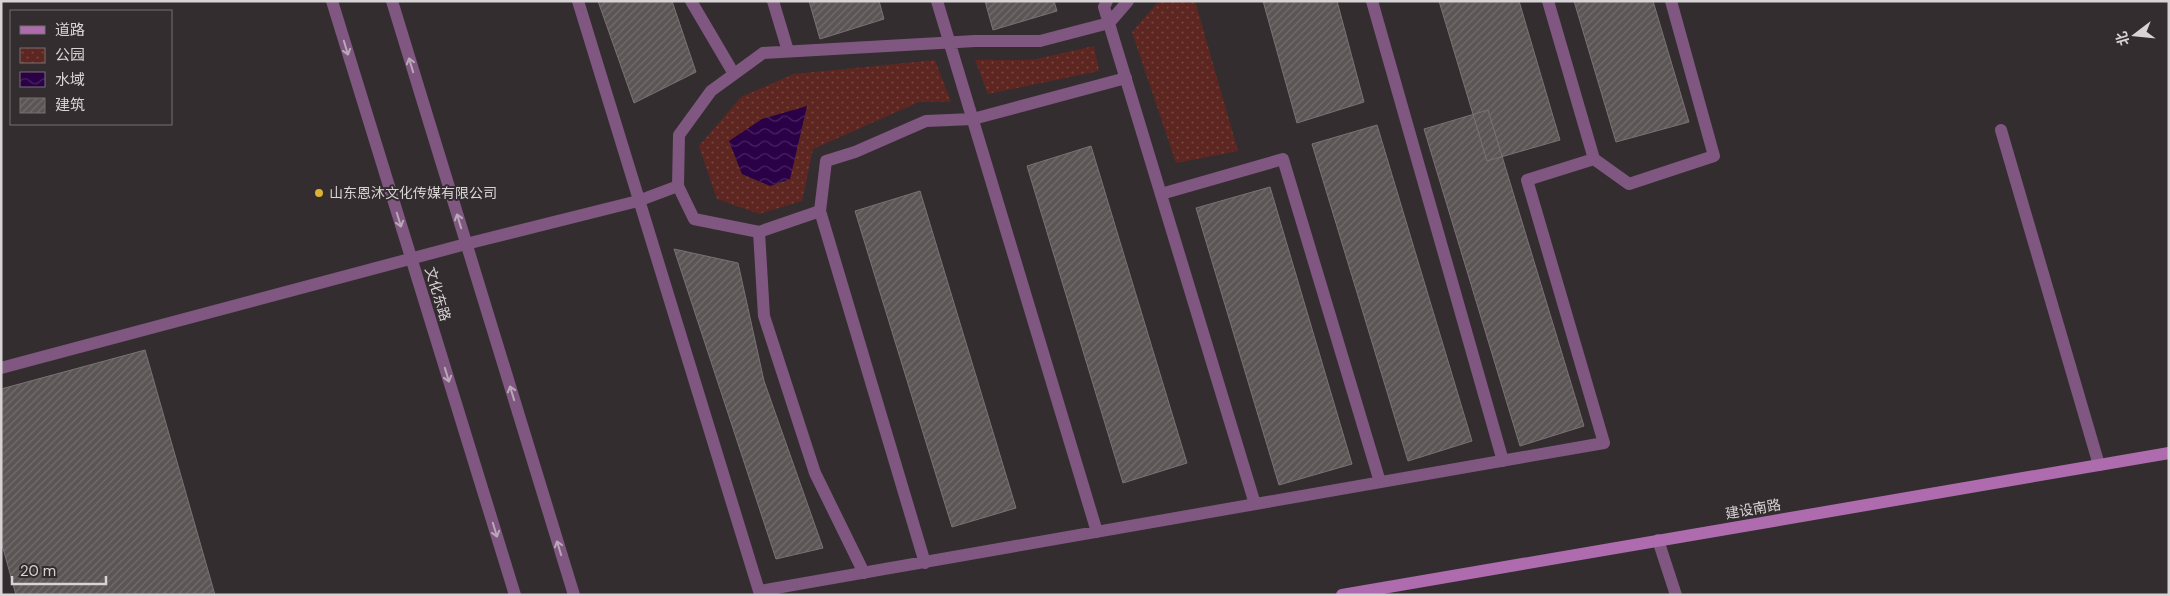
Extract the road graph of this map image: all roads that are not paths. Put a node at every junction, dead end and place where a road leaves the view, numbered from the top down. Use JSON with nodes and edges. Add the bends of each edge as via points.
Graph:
{"nodes":[{"id":1,"x":332,"y":1,"type":"edge"},
{"id":2,"x":392,"y":1,"type":"edge"},
{"id":3,"x":578,"y":1,"type":"edge"},
{"id":4,"x":691,"y":1,"type":"edge"},
{"id":5,"x":773,"y":1,"type":"edge"},
{"id":6,"x":937,"y":1,"type":"edge"},
{"id":7,"x":1107,"y":1,"type":"edge"},
{"id":8,"x":1128,"y":1,"type":"edge"},
{"id":9,"x":1372,"y":1,"type":"edge"},
{"id":10,"x":1548,"y":1,"type":"edge"},
{"id":11,"x":1671,"y":1,"type":"edge"},
{"id":12,"x":1109,"y":23,"type":"junction"},
{"id":13,"x":950,"y":42,"type":"junction"},
{"id":14,"x":788,"y":51,"type":"junction"},
{"id":15,"x":734,"y":74,"type":"junction"},
{"id":16,"x":1126,"y":78,"type":"junction"},
{"id":17,"x":972,"y":119,"type":"junction"},
{"id":18,"x":2001,"y":130,"type":"dead end"},
{"id":19,"x":1594,"y":159,"type":"junction"},
{"id":20,"x":678,"y":186,"type":"junction"},
{"id":21,"x":1161,"y":194,"type":"junction"},
{"id":22,"x":638,"y":201,"type":"junction"},
{"id":23,"x":820,"y":211,"type":"junction"},
{"id":24,"x":759,"y":232,"type":"junction"},
{"id":25,"x":466,"y":244,"type":"junction"},
{"id":26,"x":411,"y":257,"type":"junction"},
{"id":27,"x":1,"y":368,"type":"edge"},
{"id":28,"x":2169,"y":453,"type":"edge"},
{"id":29,"x":1503,"y":461,"type":"junction"},
{"id":30,"x":2099,"y":465,"type":"junction"},
{"id":31,"x":1380,"y":482,"type":"junction"},
{"id":32,"x":1255,"y":504,"type":"junction"},
{"id":33,"x":1097,"y":532,"type":"junction"},
{"id":34,"x":1658,"y":540,"type":"junction"},
{"id":35,"x":925,"y":562,"type":"junction"},
{"id":36,"x":864,"y":573,"type":"junction"},
{"id":37,"x":515,"y":595,"type":"edge"},
{"id":38,"x":574,"y":595,"type":"edge"},
{"id":39,"x":1342,"y":595,"type":"edge"},
{"id":40,"x":1676,"y":595,"type":"edge"}],
"edges":[{"from":1,"to":26,"type":"street","name":"文化东路","one_way":true},
{"from":25,"to":2,"type":"street","one_way":true},
{"from":3,"to":22,"type":"street"},
{"from":4,"to":15,"type":"street"},
{"from":5,"to":14,"type":"street"},
{"from":6,"to":13,"type":"street"},
{"from":7,"to":12,"type":"street","via":[[1104,7]]},
{"from":8,"to":12,"type":"street"},
{"from":9,"to":29,"type":"street"},
{"from":10,"to":19,"type":"street"},
{"from":11,"to":19,"type":"street","via":[[1714,156],[1629,184]]},
{"from":12,"to":13,"type":"street","via":[[1040,41]]},
{"from":12,"to":16,"type":"street"},
{"from":13,"to":14,"type":"street"},
{"from":13,"to":17,"type":"street"},
{"from":14,"to":15,"type":"street","via":[[764,53]]},
{"from":15,"to":20,"type":"street","via":[[711,91],[679,135]]},
{"from":16,"to":17,"type":"street"},
{"from":16,"to":21,"type":"street"},
{"from":17,"to":23,"type":"street","via":[[926,121],[856,152],[826,161]]},
{"from":17,"to":33,"type":"street"},
{"from":18,"to":30,"type":"street"},
{"from":19,"to":29,"type":"street","via":[[1527,180],[1604,443]]},
{"from":20,"to":22,"type":"street"},
{"from":20,"to":24,"type":"street","via":[[694,219]]},
{"from":21,"to":31,"type":"street","via":[[1283,159]]},
{"from":21,"to":32,"type":"street"},
{"from":22,"to":25,"type":"street"},
{"from":22,"to":36,"type":"street","via":[[758,591]]},
{"from":23,"to":24,"type":"street"},
{"from":23,"to":35,"type":"street"},
{"from":24,"to":36,"type":"street","via":[[764,316],[815,474]]},
{"from":25,"to":26,"type":"street"},
{"from":38,"to":25,"type":"street","one_way":true},
{"from":26,"to":27,"type":"street"},
{"from":26,"to":37,"type":"street","name":"文化东路","one_way":true},
{"from":28,"to":30,"type":"main road","name":"建设南路"},
{"from":29,"to":31,"type":"street"},
{"from":30,"to":34,"type":"main road","name":"建设南路"},
{"from":31,"to":32,"type":"street"},
{"from":32,"to":33,"type":"street"},
{"from":33,"to":35,"type":"street"},
{"from":34,"to":39,"type":"main road","name":"建设南路"},
{"from":34,"to":40,"type":"street"},
{"from":35,"to":36,"type":"street"}]}
